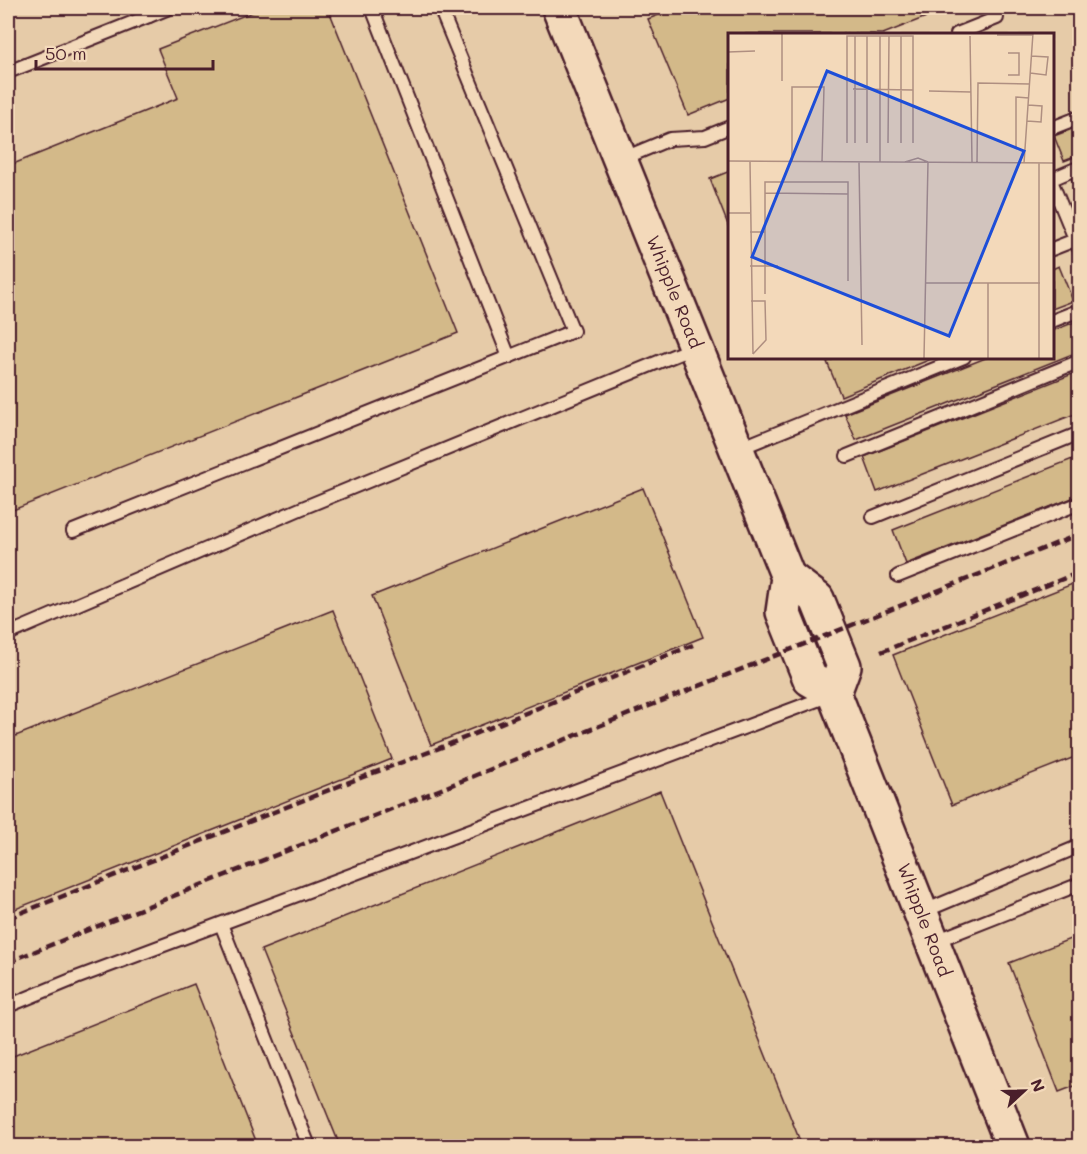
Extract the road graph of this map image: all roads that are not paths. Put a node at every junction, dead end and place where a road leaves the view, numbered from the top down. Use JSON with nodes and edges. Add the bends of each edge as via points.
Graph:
{"nodes":[{"id":1,"x":169,"y":8,"type":"edge"},
{"id":2,"x":372,"y":8,"type":"edge"},
{"id":3,"x":440,"y":8,"type":"edge"},
{"id":4,"x":559,"y":8,"type":"edge"},
{"id":5,"x":993,"y":8,"type":"edge"},
{"id":6,"x":148,"y":12,"type":"edge"},
{"id":7,"x":960,"y":33,"type":"edge"},
{"id":8,"x":8,"y":72,"type":"edge"},
{"id":9,"x":1080,"y":117,"type":"edge"},
{"id":10,"x":728,"y":128,"type":"edge"},
{"id":11,"x":1054,"y":128,"type":"edge"},
{"id":12,"x":621,"y":160,"type":"junction"},
{"id":13,"x":1080,"y":167,"type":"edge"},
{"id":14,"x":1054,"y":180,"type":"edge"},
{"id":15,"x":1054,"y":183,"type":"edge"},
{"id":16,"x":1078,"y":243,"type":"edge"},
{"id":17,"x":1054,"y":249,"type":"edge"},
{"id":18,"x":1080,"y":310,"type":"edge"},
{"id":19,"x":1054,"y":321,"type":"edge"},
{"id":20,"x":696,"y":347,"type":"junction"},
{"id":21,"x":509,"y":357,"type":"junction"},
{"id":22,"x":962,"y":358,"type":"edge"},
{"id":23,"x":1080,"y":361,"type":"edge"},
{"id":24,"x":1080,"y":433,"type":"edge"},
{"id":25,"x":737,"y":450,"type":"junction"},
{"id":26,"x":847,"y":456,"type":"dead end"},
{"id":27,"x":1080,"y":503,"type":"edge"},
{"id":28,"x":873,"y":517,"type":"dead end"},
{"id":29,"x":73,"y":531,"type":"dead end"},
{"id":30,"x":898,"y":576,"type":"dead end"},
{"id":31,"x":8,"y":633,"type":"edge"},
{"id":32,"x":834,"y":693,"type":"junction"},
{"id":33,"x":1080,"y":846,"type":"edge"},
{"id":34,"x":1080,"y":884,"type":"edge"},
{"id":35,"x":921,"y":912,"type":"junction"},
{"id":36,"x":221,"y":924,"type":"junction"},
{"id":37,"x":933,"y":942,"type":"junction"},
{"id":38,"x":8,"y":1006,"type":"edge"},
{"id":39,"x":309,"y":1146,"type":"edge"},
{"id":40,"x":1013,"y":1146,"type":"edge"}],
"edges":[{"from":1,"to":6,"type":"lane"},
{"from":2,"to":21,"type":"lane"},
{"from":3,"to":21,"type":"lane","via":[[573,331]]},
{"from":4,"to":12,"type":"main road","name":"Whipple Road"},
{"from":5,"to":7,"type":"lane","via":[[997,18]]},
{"from":6,"to":8,"type":"lane"},
{"from":9,"to":11,"type":"lane"},
{"from":10,"to":12,"type":"lane","via":[[705,137],[670,139]]},
{"from":12,"to":20,"type":"main road","name":"Whipple Road"},
{"from":13,"to":14,"type":"lane"},
{"from":15,"to":16,"type":"lane"},
{"from":16,"to":17,"type":"lane"},
{"from":18,"to":19,"type":"lane"},
{"from":20,"to":25,"type":"main road","name":"Whipple Road"},
{"from":20,"to":31,"type":"lane"},
{"from":21,"to":29,"type":"lane"},
{"from":22,"to":25,"type":"lane"},
{"from":23,"to":26,"type":"lane"},
{"from":24,"to":28,"type":"lane"},
{"from":25,"to":32,"type":"main road","name":"Whipple Road","via":[[788,577],[783,612],[810,679]]},
{"from":27,"to":30,"type":"lane"},
{"from":32,"to":35,"type":"main road","name":"Whipple Road"},
{"from":32,"to":36,"type":"lane"},
{"from":33,"to":35,"type":"lane"},
{"from":34,"to":37,"type":"lane"},
{"from":35,"to":37,"type":"main road","name":"Whipple Road"},
{"from":36,"to":38,"type":"lane"},
{"from":36,"to":39,"type":"lane"},
{"from":37,"to":40,"type":"main road","name":"Whipple Road"}]}
